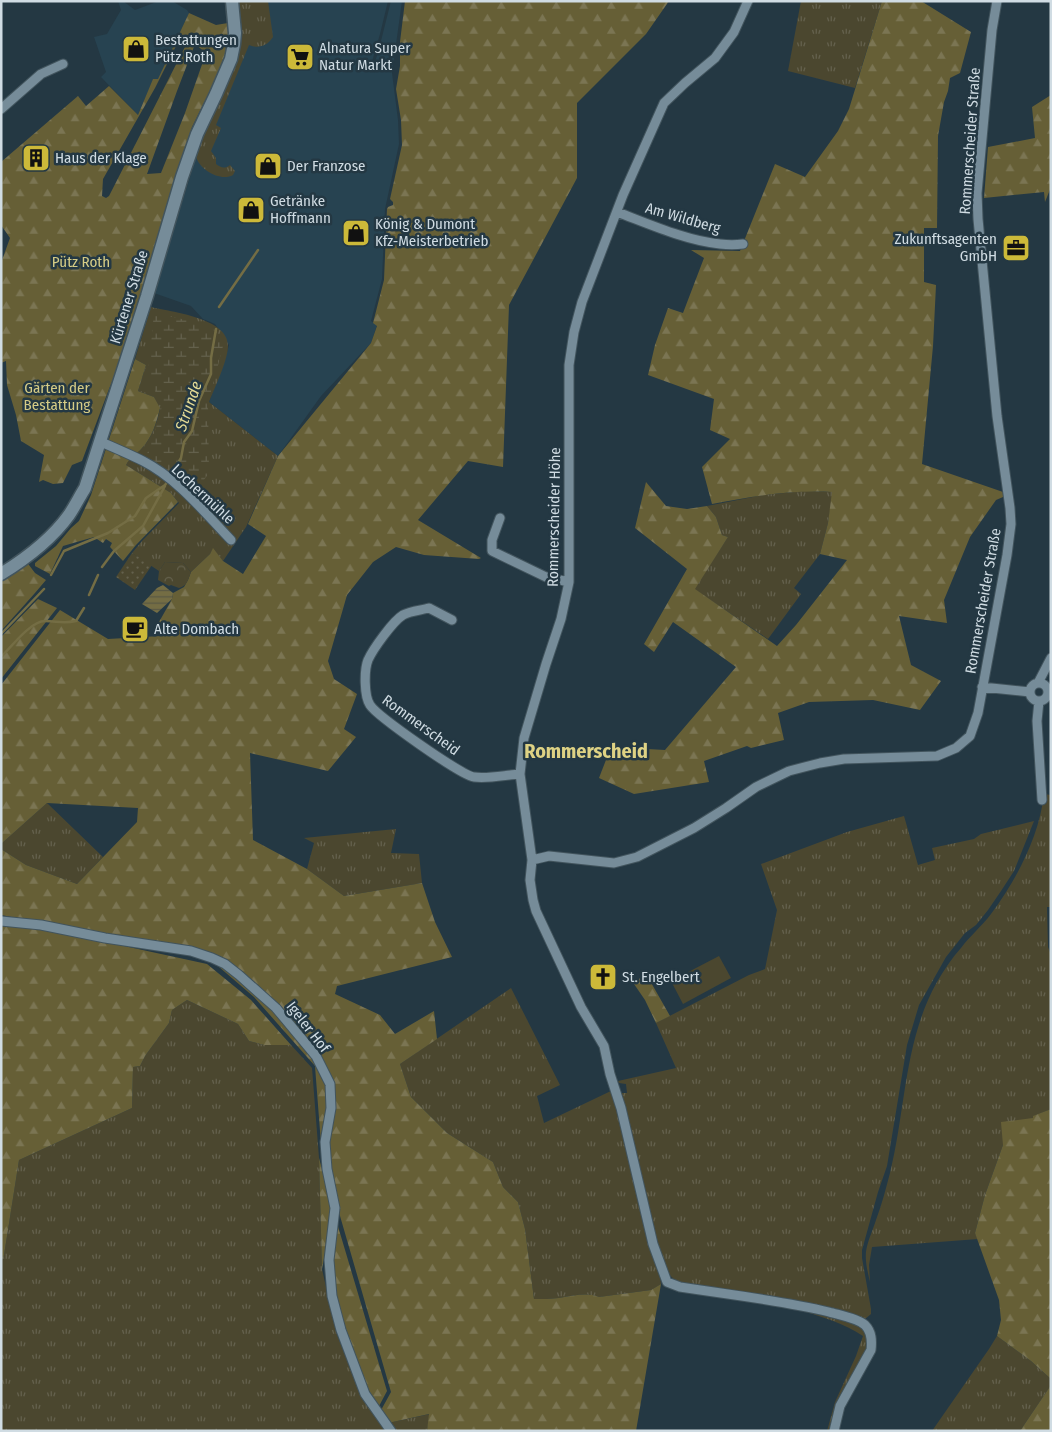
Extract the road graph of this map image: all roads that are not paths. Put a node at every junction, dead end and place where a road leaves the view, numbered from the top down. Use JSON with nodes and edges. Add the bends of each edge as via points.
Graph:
{"nodes":[{"id":1,"x":232,"y":1,"type":"edge"},
{"id":2,"x":748,"y":1,"type":"edge"},
{"id":3,"x":997,"y":1,"type":"edge"},
{"id":4,"x":63,"y":64,"type":"dead end"},
{"id":5,"x":1,"y":110,"type":"edge"},
{"id":6,"x":617,"y":212,"type":"junction"},
{"id":7,"x":743,"y":244,"type":"dead end"},
{"id":8,"x":101,"y":442,"type":"junction"},
{"id":9,"x":500,"y":518,"type":"dead end"},
{"id":10,"x":232,"y":540,"type":"dead end"},
{"id":11,"x":1,"y":574,"type":"edge"},
{"id":12,"x":569,"y":582,"type":"junction"},
{"id":13,"x":452,"y":620,"type":"dead end"},
{"id":14,"x":1051,"y":658,"type":"edge"},
{"id":15,"x":1038,"y":683,"type":"junction"},
{"id":16,"x":982,"y":687,"type":"junction"},
{"id":17,"x":1030,"y":692,"type":"junction"},
{"id":18,"x":1049,"y":694,"type":"edge"},
{"id":19,"x":1039,"y":701,"type":"junction"},
{"id":20,"x":520,"y":774,"type":"junction"},
{"id":21,"x":1042,"y":800,"type":"dead end"},
{"id":22,"x":532,"y":860,"type":"junction"},
{"id":23,"x":1,"y":921,"type":"edge"},
{"id":24,"x":391,"y":1431,"type":"edge"},
{"id":25,"x":834,"y":1431,"type":"edge"}],
"edges":[{"from":1,"to":8,"type":"main road","name":"Kürtener Straße","via":[[235,33],[231,59],[197,134],[182,177]]},
{"from":2,"to":6,"type":"street","name":"Rommerscheider Höhe","via":[[734,32],[715,58],[664,103]]},
{"from":3,"to":16,"type":"street","name":"Rommerscheider Straße","via":[[977,193],[1010,524]]},
{"from":4,"to":5,"type":"street","via":[[41,74]]},
{"from":6,"to":7,"type":"street","name":"Am Wildberg","via":[[702,241],[721,245]]},
{"from":6,"to":12,"type":"street","name":"Rommerscheider Höhe","via":[[582,302],[569,366]]},
{"from":8,"to":10,"type":"street","name":"Lochermühle","via":[[144,462],[164,476],[184,491]]},
{"from":8,"to":11,"type":"main road","name":"Kürtener Straße","via":[[85,488],[69,515],[28,557]]},
{"from":9,"to":12,"type":"street","via":[[492,540],[492,551],[546,577]]},
{"from":12,"to":20,"type":"street","name":"Rommerscheider Höhe","via":[[561,619],[524,738]]},
{"from":13,"to":20,"type":"street","name":"Rommerscheid","via":[[429,608],[404,614],[387,632],[368,661],[365,685],[370,705],[442,760],[472,777]]},
{"from":14,"to":15,"type":"street"},
{"from":15,"to":17,"type":"street"},
{"from":15,"to":18,"type":"street","via":[[1045,686]]},
{"from":16,"to":17,"type":"street"},
{"from":16,"to":22,"type":"street","name":"Rommerscheider Straße","via":[[970,736],[956,748],[937,756],[844,759],[789,771],[756,787],[694,828],[637,857],[614,863],[549,856]]},
{"from":17,"to":19,"type":"street"},
{"from":18,"to":19,"type":"street"},
{"from":19,"to":21,"type":"street","via":[[1037,721]]},
{"from":20,"to":22,"type":"street","name":"Rommerscheider Höhe"},
{"from":22,"to":25,"type":"street","name":"Rommerscheider Höhe","via":[[530,880],[536,911],[581,1007],[604,1046],[653,1244],[667,1282],[680,1287],[796,1304],[846,1316],[864,1325],[872,1340],[871,1350],[840,1406]]},
{"from":23,"to":24,"type":"street","name":"Igeler Hof","via":[[191,951],[212,958],[225,964],[276,1008],[316,1056],[330,1084],[331,1108],[325,1142],[335,1208],[329,1260],[332,1296],[365,1394]]}]}
